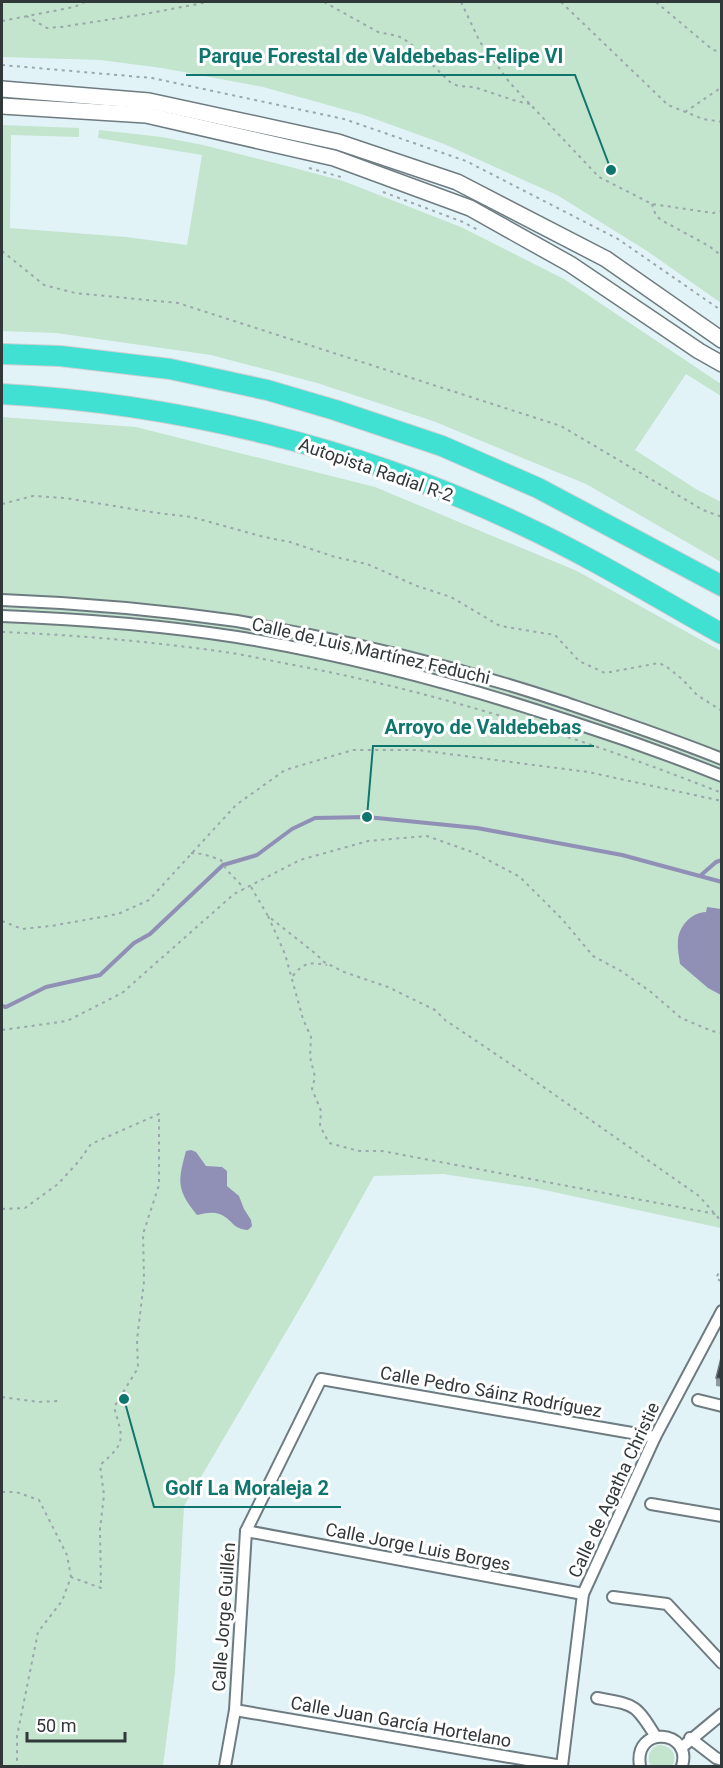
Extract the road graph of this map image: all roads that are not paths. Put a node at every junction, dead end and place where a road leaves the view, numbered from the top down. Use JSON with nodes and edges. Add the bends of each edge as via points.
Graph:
{"nodes":[{"id":1,"x":2,"y":89,"type":"edge"},
{"id":2,"x":2,"y":106,"type":"edge"},
{"id":3,"x":722,"y":340,"type":"edge"},
{"id":4,"x":2,"y":354,"type":"edge"},
{"id":5,"x":722,"y":364,"type":"edge"},
{"id":6,"x":2,"y":394,"type":"edge"},
{"id":7,"x":722,"y":586,"type":"edge"},
{"id":8,"x":2,"y":600,"type":"edge"},
{"id":9,"x":2,"y":616,"type":"edge"},
{"id":10,"x":722,"y":634,"type":"edge"},
{"id":11,"x":722,"y":759,"type":"edge"},
{"id":12,"x":722,"y":776,"type":"edge"},
{"id":13,"x":722,"y":1311,"type":"edge"},
{"id":14,"x":321,"y":1379,"type":"joint"},
{"id":15,"x":698,"y":1401,"type":"dead end"},
{"id":16,"x":722,"y":1406,"type":"edge"},
{"id":17,"x":655,"y":1437,"type":"junction"},
{"id":18,"x":651,"y":1504,"type":"dead end"},
{"id":19,"x":722,"y":1516,"type":"edge"},
{"id":20,"x":246,"y":1532,"type":"junction"},
{"id":21,"x":583,"y":1594,"type":"junction"},
{"id":22,"x":613,"y":1597,"type":"dead end"},
{"id":23,"x":722,"y":1663,"type":"edge"},
{"id":24,"x":597,"y":1698,"type":"dead end"},
{"id":25,"x":235,"y":1710,"type":"junction"},
{"id":26,"x":722,"y":1714,"type":"edge"},
{"id":27,"x":656,"y":1737,"type":"junction"},
{"id":28,"x":690,"y":1738,"type":"junction"},
{"id":29,"x":681,"y":1748,"type":"junction"},
{"id":30,"x":722,"y":1760,"type":"edge"},
{"id":31,"x":225,"y":1767,"type":"edge"},
{"id":32,"x":562,"y":1767,"type":"edge"},
{"id":33,"x":640,"y":1767,"type":"edge"},
{"id":34,"x":682,"y":1767,"type":"edge"}],
"edges":[{"from":1,"to":3,"type":"street","via":[[149,101],[338,142],[457,182],[606,259]]},
{"from":2,"to":5,"type":"street","via":[[146,115],[334,158],[470,208],[570,264]]},
{"from":4,"to":7,"type":"highway","via":[[60,356],[170,369],[267,390],[335,410],[442,446],[538,488]]},
{"from":6,"to":10,"type":"highway","name":"Autopista Radial R-2","via":[[110,404],[209,421],[347,456],[423,482],[523,525]]},
{"from":8,"to":11,"type":"street","name":"Calle de Luis Martínez Feduchi","via":[[160,612],[342,642],[515,687]]},
{"from":9,"to":12,"type":"street","name":"Calle de Luis Martínez Feduchi","via":[[236,637],[339,657],[511,702]]},
{"from":13,"to":17,"type":"street","name":"Calle de Agatha Christie"},
{"from":14,"to":17,"type":"street","name":"Calle Pedro Sáinz Rodríguez"},
{"from":14,"to":20,"type":"street","name":"Calle Jorge Guillén"},
{"from":15,"to":16,"type":"street"},
{"from":17,"to":21,"type":"street","name":"Calle de Agatha Christie"},
{"from":18,"to":19,"type":"street"},
{"from":20,"to":21,"type":"street","name":"Calle Jorge Luis Borges"},
{"from":20,"to":25,"type":"street","name":"Calle Jorge Guillén"},
{"from":21,"to":32,"type":"street","name":"Calle de Agatha Christie"},
{"from":22,"to":23,"type":"street","via":[[667,1604]]},
{"from":24,"to":27,"type":"street","via":[[630,1704]]},
{"from":25,"to":31,"type":"street","name":"Calle Jorge Guillén"},
{"from":25,"to":32,"type":"street","name":"Calle Juan García Hortelano"},
{"from":26,"to":28,"type":"street"},
{"from":27,"to":29,"type":"street","via":[[670,1738]]},
{"from":27,"to":33,"type":"street","via":[[643,1745]]},
{"from":28,"to":29,"type":"street"},
{"from":28,"to":30,"type":"street"},
{"from":29,"to":34,"type":"street"}]}
